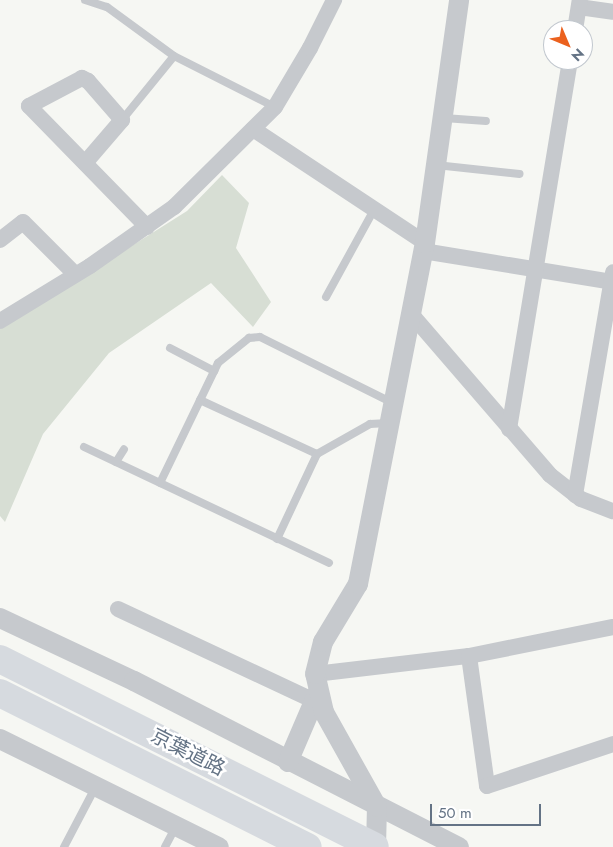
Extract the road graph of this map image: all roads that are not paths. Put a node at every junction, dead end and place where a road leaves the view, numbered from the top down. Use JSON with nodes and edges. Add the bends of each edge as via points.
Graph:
{"nodes":[{"id":1,"x":85,"y":0,"type":"edge"},
{"id":2,"x":334,"y":0,"type":"edge"},
{"id":3,"x":460,"y":0,"type":"edge"},
{"id":4,"x":580,"y":3,"type":"edge"},
{"id":5,"x":613,"y":12,"type":"edge"},
{"id":6,"x":577,"y":20,"type":"edge"},
{"id":7,"x":174,"y":56,"type":"junction"},
{"id":8,"x":568,"y":70,"type":"edge"},
{"id":9,"x":274,"y":107,"type":"junction"},
{"id":10,"x":442,"y":118,"type":"junction"},
{"id":11,"x":122,"y":120,"type":"junction"},
{"id":12,"x":486,"y":121,"type":"dead end"},
{"id":13,"x":253,"y":130,"type":"junction"},
{"id":14,"x":85,"y":163,"type":"junction"},
{"id":15,"x":434,"y":165,"type":"junction"},
{"id":16,"x":520,"y":174,"type":"dead end"},
{"id":17,"x":374,"y":208,"type":"junction"},
{"id":18,"x":146,"y":227,"type":"junction"},
{"id":19,"x":0,"y":240,"type":"edge"},
{"id":20,"x":424,"y":247,"type":"junction"},
{"id":21,"x":534,"y":269,"type":"junction"},
{"id":22,"x":75,"y":274,"type":"junction"},
{"id":23,"x":612,"y":279,"type":"edge"},
{"id":24,"x":326,"y":297,"type":"dead end"},
{"id":25,"x":412,"y":315,"type":"junction"},
{"id":26,"x":0,"y":321,"type":"edge"},
{"id":27,"x":170,"y":348,"type":"dead end"},
{"id":28,"x":606,"y":361,"type":"edge"},
{"id":29,"x":214,"y":371,"type":"junction"},
{"id":30,"x":200,"y":400,"type":"junction"},
{"id":31,"x":392,"y":413,"type":"junction"},
{"id":32,"x":509,"y":429,"type":"junction"},
{"id":33,"x":84,"y":448,"type":"dead end"},
{"id":34,"x":124,"y":449,"type":"dead end"},
{"id":35,"x":317,"y":454,"type":"junction"},
{"id":36,"x":116,"y":462,"type":"junction"},
{"id":37,"x":160,"y":483,"type":"junction"},
{"id":38,"x":575,"y":495,"type":"junction"},
{"id":39,"x":613,"y":511,"type":"edge"},
{"id":40,"x":277,"y":539,"type":"junction"},
{"id":41,"x":329,"y":563,"type":"dead end"},
{"id":42,"x":118,"y":609,"type":"dead end"},
{"id":43,"x":0,"y":618,"type":"edge"},
{"id":44,"x":613,"y":627,"type":"edge"},
{"id":45,"x":469,"y":656,"type":"junction"},
{"id":46,"x":0,"y":659,"type":"edge"},
{"id":47,"x":316,"y":689,"type":"junction"},
{"id":48,"x":0,"y":693,"type":"edge"},
{"id":49,"x":0,"y":739,"type":"edge"},
{"id":50,"x":613,"y":744,"type":"edge"},
{"id":51,"x":288,"y":762,"type":"junction"},
{"id":52,"x":96,"y":786,"type":"junction"},
{"id":53,"x":377,"y":807,"type":"junction"},
{"id":54,"x":176,"y":826,"type":"junction"},
{"id":55,"x":64,"y":847,"type":"edge"},
{"id":56,"x":165,"y":847,"type":"edge"},
{"id":57,"x":219,"y":847,"type":"edge"},
{"id":58,"x":308,"y":847,"type":"edge"},
{"id":59,"x":376,"y":847,"type":"edge"},
{"id":60,"x":459,"y":847,"type":"edge"}],
"edges":[{"from":1,"to":7,"type":"lane","via":[[107,7]]},
{"from":2,"to":9,"type":"street","via":[[310,48]]},
{"from":3,"to":10,"type":"street"},
{"from":4,"to":5,"type":"street"},
{"from":4,"to":6,"type":"street"},
{"from":7,"to":9,"type":"lane"},
{"from":7,"to":11,"type":"lane"},
{"from":8,"to":21,"type":"street"},
{"from":9,"to":13,"type":"street"},
{"from":10,"to":12,"type":"lane"},
{"from":10,"to":15,"type":"street"},
{"from":11,"to":14,"type":"street"},
{"from":11,"to":14,"type":"street","via":[[82,78],[29,106]]},
{"from":13,"to":17,"type":"street"},
{"from":13,"to":18,"type":"street","via":[[174,207]]},
{"from":14,"to":18,"type":"street"},
{"from":15,"to":16,"type":"lane"},
{"from":15,"to":20,"type":"street"},
{"from":17,"to":20,"type":"street"},
{"from":17,"to":24,"type":"lane"},
{"from":18,"to":22,"type":"street"},
{"from":19,"to":22,"type":"street","via":[[23,222]]},
{"from":20,"to":21,"type":"street"},
{"from":20,"to":25,"type":"street"},
{"from":21,"to":23,"type":"street"},
{"from":21,"to":32,"type":"street"},
{"from":22,"to":26,"type":"street"},
{"from":23,"to":28,"type":"street"},
{"from":25,"to":31,"type":"street"},
{"from":25,"to":32,"type":"street"},
{"from":27,"to":29,"type":"lane"},
{"from":28,"to":38,"type":"street"},
{"from":29,"to":30,"type":"lane"},
{"from":29,"to":31,"type":"lane","via":[[218,363],[249,338],[260,337]]},
{"from":30,"to":35,"type":"lane"},
{"from":30,"to":37,"type":"lane"},
{"from":31,"to":35,"type":"lane"},
{"from":31,"to":47,"type":"street","via":[[358,584],[323,642]]},
{"from":32,"to":38,"type":"street","via":[[550,475]]},
{"from":33,"to":36,"type":"lane"},
{"from":34,"to":36,"type":"lane"},
{"from":35,"to":40,"type":"lane"},
{"from":36,"to":37,"type":"lane"},
{"from":37,"to":40,"type":"lane"},
{"from":38,"to":39,"type":"street"},
{"from":40,"to":41,"type":"lane"},
{"from":42,"to":47,"type":"street"},
{"from":43,"to":51,"type":"street","via":[[134,681]]},
{"from":44,"to":45,"type":"street"},
{"from":45,"to":47,"type":"street"},
{"from":45,"to":50,"type":"street","via":[[487,786]]},
{"from":46,"to":59,"type":"highway","name":"京葉道路"},
{"from":47,"to":51,"type":"street"},
{"from":47,"to":53,"type":"street","via":[[334,734]]},
{"from":48,"to":58,"type":"highway","name":"京葉道路"},
{"from":49,"to":52,"type":"street"},
{"from":51,"to":53,"type":"street"},
{"from":52,"to":54,"type":"street"},
{"from":52,"to":55,"type":"lane"},
{"from":53,"to":59,"type":"street"},
{"from":53,"to":60,"type":"street"},
{"from":54,"to":56,"type":"lane"},
{"from":54,"to":57,"type":"street"}]}
